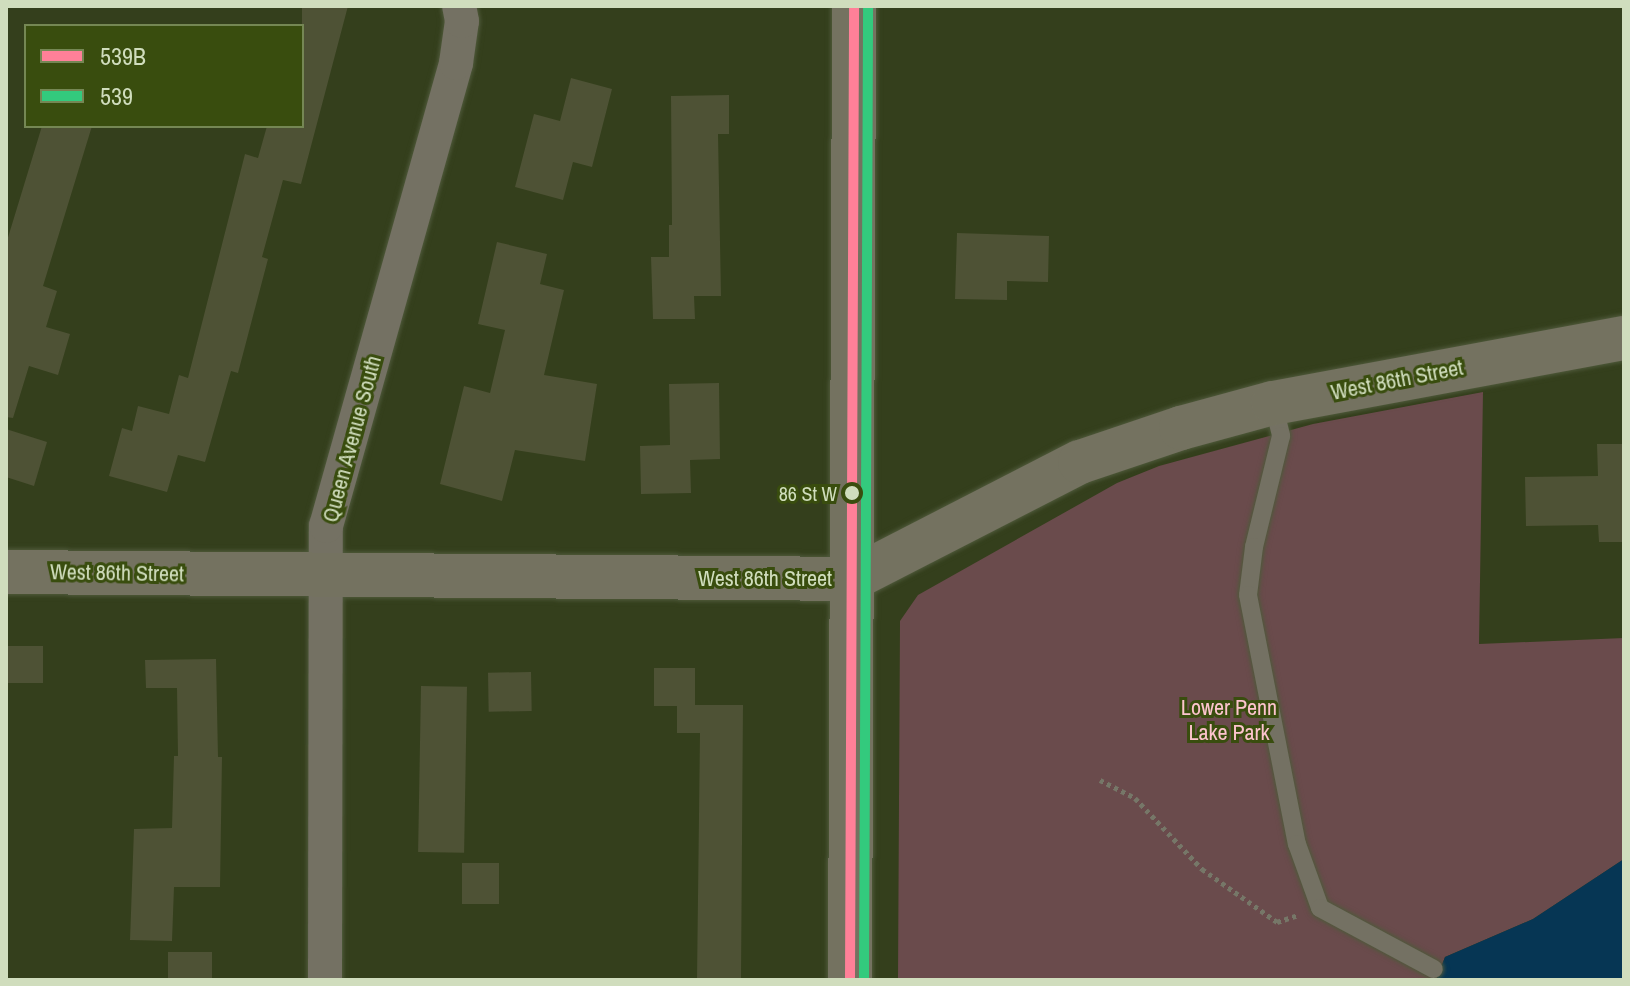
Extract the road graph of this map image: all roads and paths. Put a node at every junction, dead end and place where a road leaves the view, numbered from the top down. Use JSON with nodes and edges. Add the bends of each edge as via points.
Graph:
{"nodes":[{"id":1,"x":459,"y":6,"type":"edge"},
{"id":2,"x":854,"y":6,"type":"edge"},
{"id":3,"x":1624,"y":338,"type":"edge"},
{"id":4,"x":1273,"y":403,"type":"junction"},
{"id":5,"x":6,"y":572,"type":"edge"},
{"id":6,"x":326,"y":575,"type":"junction"},
{"id":7,"x":852,"y":579,"type":"junction"},
{"id":8,"x":1100,"y":780,"type":"dead end"},
{"id":9,"x":1277,"y":922,"type":"dead end"},
{"id":10,"x":1434,"y":969,"type":"dead end"},
{"id":11,"x":325,"y":980,"type":"edge"},
{"id":12,"x":850,"y":980,"type":"edge"}],
"edges":[{"from":1,"to":6,"type":"street","name":"Queen Avenue South","via":[[456,63],[326,526]]},
{"from":2,"to":7,"type":"street"},
{"from":3,"to":4,"type":"street","name":"West 86th Street"},
{"from":4,"to":7,"type":"street","name":"West 86th Street","via":[[1080,462]]},
{"from":4,"to":10,"type":"lane","via":[[1281,436],[1248,595],[1297,844],[1320,908]]},
{"from":5,"to":6,"type":"street","name":"West 86th Street"},
{"from":6,"to":7,"type":"street","name":"West 86th Street"},
{"from":6,"to":11,"type":"street","name":"Queen Avenue South"},
{"from":7,"to":12,"type":"street"},
{"from":8,"to":9,"type":"path","via":[[1135,798],[1202,869]]}]}
